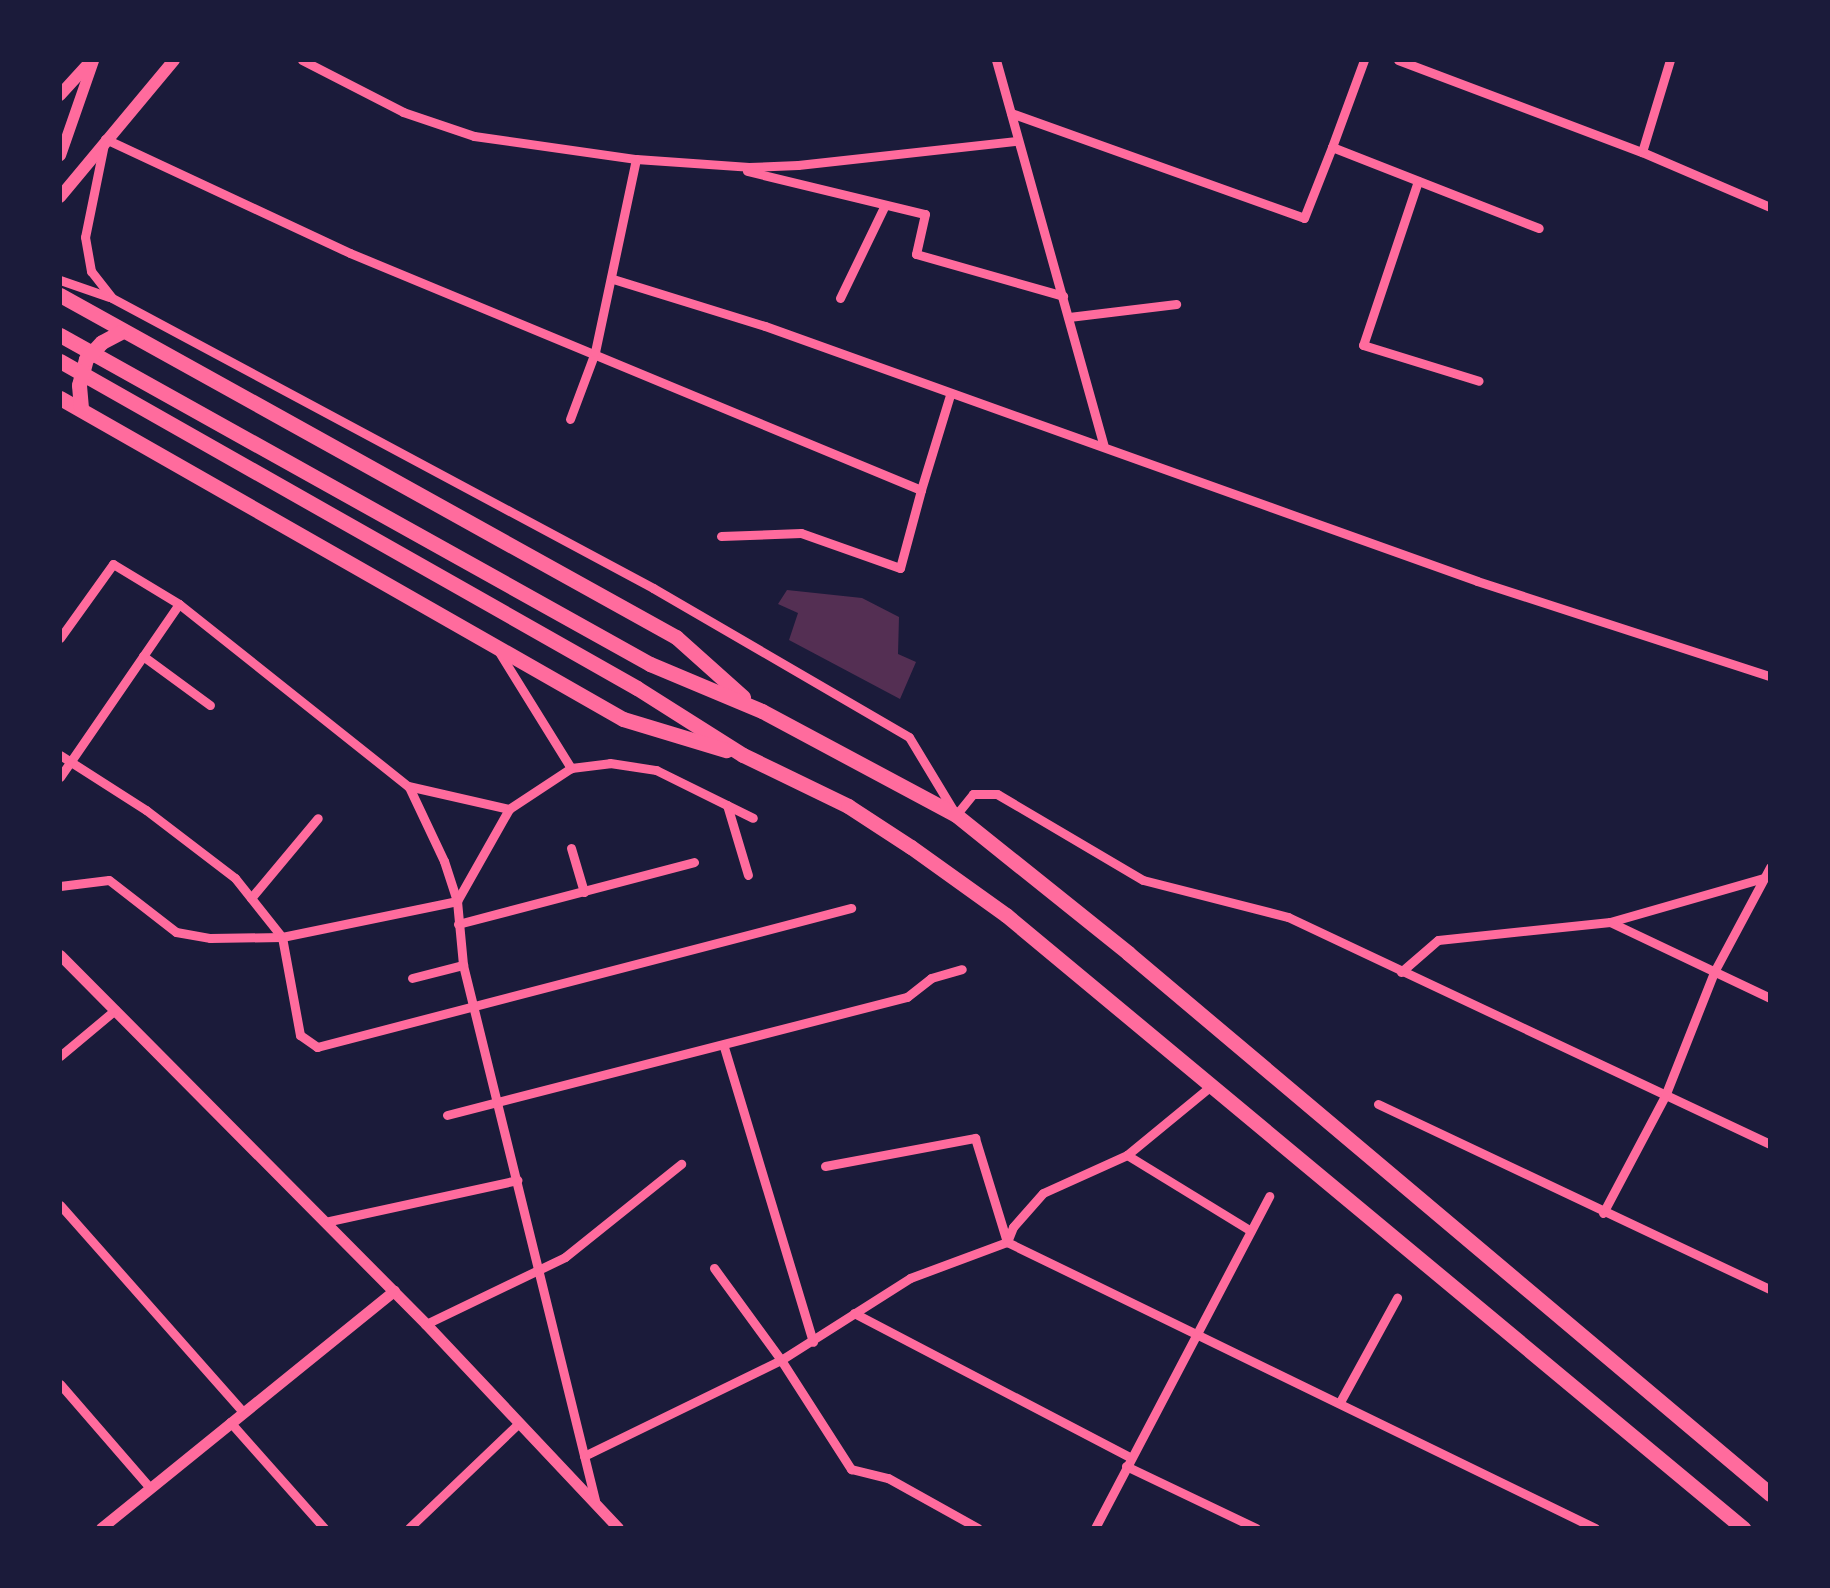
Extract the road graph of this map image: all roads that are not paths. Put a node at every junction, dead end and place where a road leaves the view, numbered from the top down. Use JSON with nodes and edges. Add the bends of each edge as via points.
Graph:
{"nodes":[{"id":1,"x":92,"y":60,"type":"edge"},
{"id":2,"x":174,"y":60,"type":"edge"},
{"id":3,"x":302,"y":60,"type":"edge"},
{"id":4,"x":996,"y":60,"type":"edge"},
{"id":5,"x":1364,"y":60,"type":"edge"},
{"id":6,"x":1398,"y":60,"type":"edge"},
{"id":7,"x":1670,"y":60,"type":"edge"},
{"id":8,"x":60,"y":95,"type":"edge"},
{"id":9,"x":1011,"y":114,"type":"junction"},
{"id":10,"x":105,"y":139,"type":"junction"},
{"id":11,"x":1017,"y":141,"type":"junction"},
{"id":12,"x":1332,"y":147,"type":"junction"},
{"id":13,"x":1642,"y":152,"type":"junction"},
{"id":14,"x":60,"y":155,"type":"edge"},
{"id":15,"x":636,"y":159,"type":"junction"},
{"id":16,"x":706,"y":160,"type":"junction"},
{"id":17,"x":1418,"y":181,"type":"junction"},
{"id":18,"x":60,"y":197,"type":"edge"},
{"id":19,"x":885,"y":205,"type":"junction"},
{"id":20,"x":1770,"y":207,"type":"edge"},
{"id":21,"x":1539,"y":228,"type":"dead end"},
{"id":22,"x":612,"y":279,"type":"junction"},
{"id":23,"x":60,"y":280,"type":"edge"},
{"id":24,"x":60,"y":296,"type":"edge"},
{"id":25,"x":1063,"y":296,"type":"junction"},
{"id":26,"x":112,"y":298,"type":"junction"},
{"id":27,"x":840,"y":298,"type":"dead end"},
{"id":28,"x":1176,"y":304,"type":"dead end"},
{"id":29,"x":1069,"y":316,"type":"junction"},
{"id":30,"x":121,"y":332,"type":"junction"},
{"id":31,"x":60,"y":334,"type":"edge"},
{"id":32,"x":595,"y":352,"type":"junction"},
{"id":33,"x":60,"y":361,"type":"edge"},
{"id":34,"x":1480,"y":381,"type":"dead end"},
{"id":35,"x":950,"y":394,"type":"junction"},
{"id":36,"x":60,"y":398,"type":"edge"},
{"id":37,"x":81,"y":408,"type":"junction"},
{"id":38,"x":570,"y":419,"type":"dead end"},
{"id":39,"x":1103,"y":444,"type":"junction"},
{"id":40,"x":921,"y":490,"type":"junction"},
{"id":41,"x":721,"y":536,"type":"dead end"},
{"id":42,"x":179,"y":604,"type":"junction"},
{"id":43,"x":60,"y":638,"type":"edge"},
{"id":44,"x":496,"y":646,"type":"junction"},
{"id":45,"x":143,"y":656,"type":"junction"},
{"id":46,"x":1770,"y":676,"type":"edge"},
{"id":47,"x":210,"y":705,"type":"dead end"},
{"id":48,"x":762,"y":711,"type":"junction"},
{"id":49,"x":742,"y":754,"type":"junction"},
{"id":50,"x":60,"y":755,"type":"edge"},
{"id":51,"x":70,"y":763,"type":"junction"},
{"id":52,"x":571,"y":768,"type":"junction"},
{"id":53,"x":60,"y":777,"type":"edge"},
{"id":54,"x":408,"y":786,"type":"junction"},
{"id":55,"x":727,"y":806,"type":"junction"},
{"id":56,"x":509,"y":809,"type":"junction"},
{"id":57,"x":956,"y":815,"type":"junction"},
{"id":58,"x":318,"y":818,"type":"dead end"},
{"id":59,"x":753,"y":818,"type":"dead end"},
{"id":60,"x":571,"y":848,"type":"dead end"},
{"id":61,"x":694,"y":862,"type":"dead end"},
{"id":62,"x":1768,"y":873,"type":"edge"},
{"id":63,"x":748,"y":876,"type":"dead end"},
{"id":64,"x":60,"y":886,"type":"edge"},
{"id":65,"x":584,"y":892,"type":"junction"},
{"id":66,"x":251,"y":898,"type":"junction"},
{"id":67,"x":457,"y":901,"type":"junction"},
{"id":68,"x":851,"y":908,"type":"dead end"},
{"id":69,"x":1610,"y":922,"type":"junction"},
{"id":70,"x":458,"y":924,"type":"junction"},
{"id":71,"x":282,"y":937,"type":"junction"},
{"id":72,"x":60,"y":954,"type":"edge"},
{"id":73,"x":463,"y":965,"type":"junction"},
{"id":74,"x":962,"y":969,"type":"dead end"},
{"id":75,"x":1401,"y":972,"type":"junction"},
{"id":76,"x":1714,"y":972,"type":"junction"},
{"id":77,"x":412,"y":978,"type":"dead end"},
{"id":78,"x":1770,"y":998,"type":"edge"},
{"id":79,"x":473,"y":1005,"type":"junction"},
{"id":80,"x":114,"y":1010,"type":"junction"},
{"id":81,"x":724,"y":1047,"type":"junction"},
{"id":82,"x":60,"y":1056,"type":"edge"},
{"id":83,"x":1212,"y":1086,"type":"junction"},
{"id":84,"x":1665,"y":1096,"type":"junction"},
{"id":85,"x":496,"y":1100,"type":"junction"},
{"id":86,"x":1378,"y":1104,"type":"dead end"},
{"id":87,"x":448,"y":1115,"type":"dead end"},
{"id":88,"x":1770,"y":1144,"type":"edge"},
{"id":89,"x":1127,"y":1155,"type":"junction"},
{"id":90,"x":680,"y":1164,"type":"dead end"},
{"id":91,"x":825,"y":1166,"type":"dead end"},
{"id":92,"x":517,"y":1180,"type":"junction"},
{"id":93,"x":1270,"y":1196,"type":"dead end"},
{"id":94,"x":60,"y":1205,"type":"edge"},
{"id":95,"x":1602,"y":1213,"type":"junction"},
{"id":96,"x":325,"y":1222,"type":"junction"},
{"id":97,"x":1251,"y":1232,"type":"junction"},
{"id":98,"x":1008,"y":1242,"type":"junction"},
{"id":99,"x":714,"y":1268,"type":"dead end"},
{"id":100,"x":540,"y":1271,"type":"junction"},
{"id":101,"x":1770,"y":1289,"type":"edge"},
{"id":102,"x":394,"y":1291,"type":"junction"},
{"id":103,"x":1398,"y":1298,"type":"dead end"},
{"id":104,"x":854,"y":1314,"type":"junction"},
{"id":105,"x":426,"y":1324,"type":"junction"},
{"id":106,"x":1197,"y":1332,"type":"junction"},
{"id":107,"x":813,"y":1342,"type":"junction"},
{"id":108,"x":781,"y":1360,"type":"junction"},
{"id":109,"x":60,"y":1384,"type":"edge"},
{"id":110,"x":1340,"y":1402,"type":"junction"},
{"id":111,"x":243,"y":1412,"type":"junction"},
{"id":112,"x":230,"y":1422,"type":"junction"},
{"id":113,"x":519,"y":1423,"type":"junction"},
{"id":114,"x":584,"y":1456,"type":"junction"},
{"id":115,"x":1128,"y":1461,"type":"junction"},
{"id":116,"x":150,"y":1488,"type":"junction"},
{"id":117,"x":1770,"y":1494,"type":"edge"},
{"id":118,"x":595,"y":1503,"type":"junction"},
{"id":119,"x":100,"y":1528,"type":"edge"},
{"id":120,"x":324,"y":1528,"type":"edge"},
{"id":121,"x":410,"y":1528,"type":"edge"},
{"id":122,"x":618,"y":1528,"type":"edge"},
{"id":123,"x":978,"y":1528,"type":"edge"},
{"id":124,"x":1096,"y":1528,"type":"edge"},
{"id":125,"x":1256,"y":1528,"type":"edge"},
{"id":126,"x":1594,"y":1528,"type":"edge"},
{"id":127,"x":1743,"y":1528,"type":"edge"}],
"edges":[{"from":1,"to":8,"type":"main road"},
{"from":1,"to":14,"type":"street"},
{"from":2,"to":10,"type":"main road"},
{"from":3,"to":15,"type":"street","via":[[403,112],[474,136]]},
{"from":4,"to":9,"type":"street"},
{"from":5,"to":12,"type":"street"},
{"from":6,"to":13,"type":"street"},
{"from":7,"to":13,"type":"street"},
{"from":9,"to":11,"type":"street"},
{"from":9,"to":12,"type":"street","via":[[1304,218]]},
{"from":10,"to":18,"type":"main road"},
{"from":10,"to":26,"type":"street","via":[[85,237],[91,271]]},
{"from":10,"to":32,"type":"street","via":[[350,253]]},
{"from":11,"to":16,"type":"street","via":[[798,165]]},
{"from":11,"to":25,"type":"street"},
{"from":12,"to":17,"type":"street"},
{"from":13,"to":20,"type":"street"},
{"from":15,"to":16,"type":"street"},
{"from":15,"to":22,"type":"street"},
{"from":16,"to":19,"type":"street"},
{"from":17,"to":21,"type":"street"},
{"from":17,"to":34,"type":"street","via":[[1363,345]]},
{"from":19,"to":25,"type":"street","via":[[925,214],[916,254]]},
{"from":19,"to":27,"type":"street"},
{"from":22,"to":32,"type":"street"},
{"from":22,"to":35,"type":"street","via":[[766,326]]},
{"from":23,"to":26,"type":"street"},
{"from":24,"to":30,"type":"highway"},
{"from":25,"to":29,"type":"street"},
{"from":26,"to":57,"type":"street","via":[[653,588],[909,737]]},
{"from":28,"to":29,"type":"street"},
{"from":29,"to":39,"type":"street"},
{"from":30,"to":37,"type":"highway","via":[[86,359]]},
{"from":30,"to":48,"type":"highway","via":[[676,638]]},
{"from":31,"to":48,"type":"highway","via":[[650,664]]},
{"from":32,"to":38,"type":"street"},
{"from":32,"to":40,"type":"street"},
{"from":33,"to":49,"type":"highway"},
{"from":35,"to":39,"type":"street"},
{"from":35,"to":40,"type":"street"},
{"from":36,"to":37,"type":"highway"},
{"from":37,"to":44,"type":"highway"},
{"from":39,"to":46,"type":"street","via":[[1477,580]]},
{"from":40,"to":41,"type":"street","via":[[900,568],[801,532]]},
{"from":42,"to":43,"type":"street","via":[[113,564]]},
{"from":42,"to":45,"type":"street"},
{"from":42,"to":54,"type":"street"},
{"from":44,"to":49,"type":"highway","via":[[624,719]]},
{"from":44,"to":52,"type":"street"},
{"from":45,"to":47,"type":"street"},
{"from":45,"to":51,"type":"street"},
{"from":48,"to":57,"type":"highway"},
{"from":49,"to":83,"type":"highway","via":[[848,806],[910,846],[1006,915]]},
{"from":50,"to":51,"type":"street"},
{"from":51,"to":53,"type":"street"},
{"from":51,"to":66,"type":"street","via":[[146,810],[235,878]]},
{"from":52,"to":55,"type":"street","via":[[656,770]]},
{"from":52,"to":56,"type":"street"},
{"from":54,"to":56,"type":"street"},
{"from":54,"to":67,"type":"street"},
{"from":55,"to":59,"type":"street"},
{"from":55,"to":63,"type":"street"},
{"from":56,"to":67,"type":"street"},
{"from":57,"to":75,"type":"street","via":[[973,794],[998,794],[1144,880],[1288,917]]},
{"from":57,"to":117,"type":"highway"},
{"from":58,"to":66,"type":"street"},
{"from":60,"to":65,"type":"street"},
{"from":61,"to":65,"type":"street"},
{"from":62,"to":69,"type":"street"},
{"from":62,"to":76,"type":"street"},
{"from":64,"to":71,"type":"street","via":[[110,880],[176,932]]},
{"from":65,"to":70,"type":"street"},
{"from":66,"to":71,"type":"street"},
{"from":67,"to":70,"type":"street"},
{"from":67,"to":71,"type":"street"},
{"from":68,"to":79,"type":"street"},
{"from":69,"to":75,"type":"street","via":[[1438,940]]},
{"from":69,"to":76,"type":"street"},
{"from":70,"to":73,"type":"street"},
{"from":71,"to":79,"type":"street","via":[[300,1036],[317,1046]]},
{"from":72,"to":80,"type":"street"},
{"from":73,"to":77,"type":"street"},
{"from":73,"to":79,"type":"street"},
{"from":74,"to":81,"type":"street","via":[[931,978],[906,997]]},
{"from":75,"to":84,"type":"street"},
{"from":76,"to":78,"type":"street"},
{"from":76,"to":84,"type":"street"},
{"from":79,"to":85,"type":"street"},
{"from":80,"to":82,"type":"street"},
{"from":80,"to":96,"type":"street"},
{"from":81,"to":85,"type":"street"},
{"from":81,"to":107,"type":"street"},
{"from":83,"to":89,"type":"street"},
{"from":83,"to":127,"type":"highway"},
{"from":84,"to":88,"type":"street"},
{"from":84,"to":95,"type":"street"},
{"from":85,"to":87,"type":"street"},
{"from":85,"to":92,"type":"street"},
{"from":86,"to":95,"type":"street"},
{"from":89,"to":97,"type":"street"},
{"from":89,"to":98,"type":"street","via":[[1043,1193]]},
{"from":90,"to":100,"type":"street"},
{"from":91,"to":98,"type":"street","via":[[975,1138]]},
{"from":92,"to":96,"type":"street"},
{"from":92,"to":100,"type":"street"},
{"from":93,"to":97,"type":"street"},
{"from":94,"to":111,"type":"street"},
{"from":95,"to":101,"type":"street"},
{"from":96,"to":102,"type":"street"},
{"from":97,"to":106,"type":"street"},
{"from":98,"to":104,"type":"street","via":[[910,1278]]},
{"from":98,"to":106,"type":"street"},
{"from":99,"to":108,"type":"street"},
{"from":100,"to":105,"type":"street"},
{"from":100,"to":114,"type":"street"},
{"from":102,"to":105,"type":"street"},
{"from":102,"to":111,"type":"street"},
{"from":103,"to":110,"type":"street"},
{"from":104,"to":107,"type":"street"},
{"from":104,"to":115,"type":"street"},
{"from":105,"to":113,"type":"street"},
{"from":106,"to":110,"type":"street"},
{"from":106,"to":115,"type":"street"},
{"from":107,"to":108,"type":"street"},
{"from":108,"to":114,"type":"street"},
{"from":108,"to":123,"type":"street","via":[[851,1469],[888,1478]]},
{"from":109,"to":116,"type":"street"},
{"from":110,"to":126,"type":"street"},
{"from":111,"to":112,"type":"street"},
{"from":112,"to":116,"type":"street"},
{"from":112,"to":120,"type":"street"},
{"from":113,"to":118,"type":"street"},
{"from":113,"to":121,"type":"street"},
{"from":114,"to":118,"type":"street"},
{"from":115,"to":124,"type":"street"},
{"from":115,"to":125,"type":"street"},
{"from":116,"to":119,"type":"street"},
{"from":118,"to":122,"type":"street"}]}
